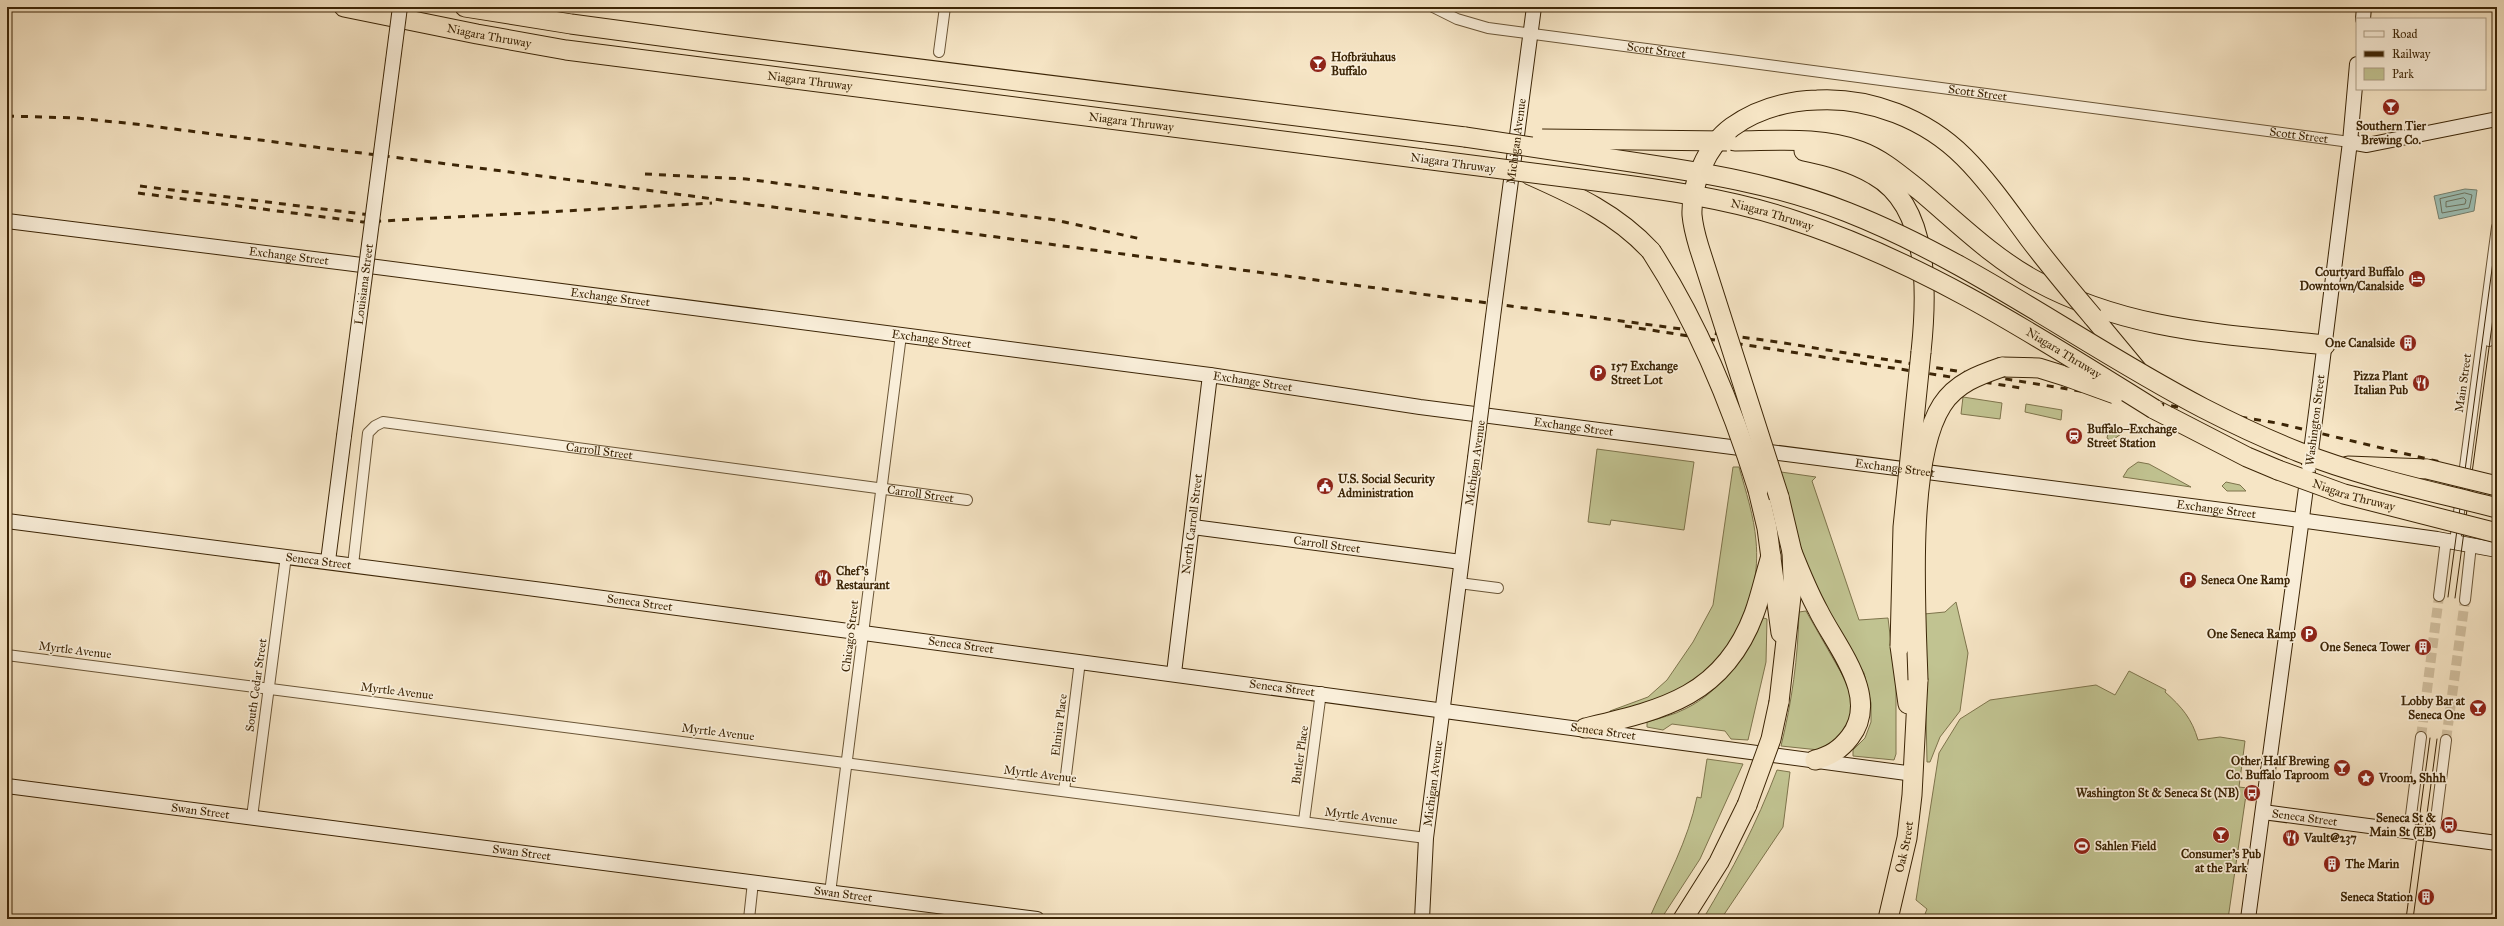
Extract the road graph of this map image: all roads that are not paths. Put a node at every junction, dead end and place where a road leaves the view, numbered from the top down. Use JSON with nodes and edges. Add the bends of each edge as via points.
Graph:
{"nodes":[{"id":1,"x":344,"y":7,"type":"edge"},
{"id":2,"x":400,"y":7,"type":"edge"},
{"id":3,"x":465,"y":7,"type":"edge"},
{"id":4,"x":945,"y":7,"type":"edge"},
{"id":5,"x":1433,"y":7,"type":"edge"},
{"id":6,"x":1534,"y":7,"type":"edge"},
{"id":7,"x":2364,"y":7,"type":"edge"},
{"id":8,"x":2362,"y":18,"type":"edge"},
{"id":9,"x":1530,"y":34,"type":"junction"},
{"id":10,"x":939,"y":52,"type":"dead end"},
{"id":11,"x":2356,"y":75,"type":"edge"},
{"id":12,"x":2497,"y":119,"type":"edge"},
{"id":13,"x":1465,"y":137,"type":"junction"},
{"id":14,"x":1734,"y":141,"type":"junction"},
{"id":15,"x":2350,"y":142,"type":"junction"},
{"id":16,"x":1523,"y":172,"type":"junction"},
{"id":17,"x":7,"y":222,"type":"edge"},
{"id":18,"x":2497,"y":227,"type":"edge"},
{"id":19,"x":2497,"y":281,"type":"edge"},
{"id":20,"x":901,"y":335,"type":"junction"},
{"id":21,"x":2325,"y":345,"type":"junction"},
{"id":22,"x":2138,"y":371,"type":"junction"},
{"id":23,"x":1210,"y":375,"type":"junction"},
{"id":24,"x":2154,"y":409,"type":"junction"},
{"id":25,"x":2341,"y":466,"type":"junction"},
{"id":26,"x":2497,"y":486,"type":"edge"},
{"id":27,"x":882,"y":488,"type":"junction"},
{"id":28,"x":967,"y":500,"type":"dead end"},
{"id":29,"x":2497,"y":508,"type":"edge"},
{"id":30,"x":2301,"y":520,"type":"junction"},
{"id":31,"x":7,"y":521,"type":"edge"},
{"id":32,"x":1192,"y":527,"type":"junction"},
{"id":33,"x":2497,"y":533,"type":"edge"},
{"id":34,"x":2458,"y":542,"type":"junction"},
{"id":35,"x":2497,"y":550,"type":"edge"},
{"id":36,"x":1792,"y":552,"type":"junction"},
{"id":37,"x":286,"y":556,"type":"junction"},
{"id":38,"x":1771,"y":556,"type":"junction"},
{"id":39,"x":328,"y":561,"type":"junction"},
{"id":40,"x":1461,"y":562,"type":"junction"},
{"id":41,"x":353,"y":565,"type":"junction"},
{"id":42,"x":1459,"y":583,"type":"junction"},
{"id":43,"x":1498,"y":588,"type":"dead end"},
{"id":44,"x":2439,"y":596,"type":"tunnel mouth"},
{"id":45,"x":2465,"y":600,"type":"tunnel mouth"},
{"id":46,"x":864,"y":631,"type":"junction"},
{"id":47,"x":7,"y":655,"type":"edge"},
{"id":48,"x":1784,"y":659,"type":"junction"},
{"id":49,"x":1080,"y":661,"type":"junction"},
{"id":50,"x":1174,"y":673,"type":"junction"},
{"id":51,"x":269,"y":688,"type":"junction"},
{"id":52,"x":1321,"y":692,"type":"junction"},
{"id":53,"x":1442,"y":708,"type":"junction"},
{"id":54,"x":1585,"y":728,"type":"junction"},
{"id":55,"x":2421,"y":737,"type":"tunnel mouth"},
{"id":56,"x":2446,"y":740,"type":"tunnel mouth"},
{"id":57,"x":1914,"y":745,"type":"junction"},
{"id":58,"x":1815,"y":760,"type":"junction"},
{"id":59,"x":847,"y":762,"type":"junction"},
{"id":60,"x":1914,"y":774,"type":"junction"},
{"id":61,"x":7,"y":790,"type":"edge"},
{"id":62,"x":1064,"y":791,"type":"junction"},
{"id":63,"x":2264,"y":812,"type":"junction"},
{"id":64,"x":252,"y":817,"type":"junction"},
{"id":65,"x":1304,"y":821,"type":"junction"},
{"id":66,"x":2413,"y":832,"type":"junction"},
{"id":67,"x":2434,"y":835,"type":"junction"},
{"id":68,"x":1426,"y":838,"type":"junction"},
{"id":69,"x":2497,"y":843,"type":"edge"},
{"id":70,"x":753,"y":882,"type":"junction"},
{"id":71,"x":830,"y":893,"type":"junction"},
{"id":72,"x":749,"y":919,"type":"edge"},
{"id":73,"x":1037,"y":919,"type":"edge"},
{"id":74,"x":1422,"y":919,"type":"edge"},
{"id":75,"x":1683,"y":919,"type":"edge"},
{"id":76,"x":1888,"y":919,"type":"edge"},
{"id":77,"x":2248,"y":919,"type":"edge"}],
"edges":[{"from":1,"to":16,"type":"highway","name":"Niagara Thruway","bridge":true,"via":[[566,50]]},
{"from":2,"to":39,"type":"street","name":"Louisiana Street","bridge":true},
{"from":3,"to":13,"type":"highway","name":"Niagara Thruway","via":[[720,44]]},
{"from":4,"to":10,"type":"street"},
{"from":5,"to":9,"type":"street","name":"Scott Street","via":[[1457,19],[1488,28]]},
{"from":6,"to":9,"type":"street","name":"Michigan Avenue"},
{"from":7,"to":8,"type":"street"},
{"from":9,"to":15,"type":"street","name":"Scott Street"},
{"from":9,"to":40,"type":"street","name":"Michigan Avenue","bridge":true},
{"from":11,"to":15,"type":"street","name":"Washington Street"},
{"from":12,"to":15,"type":"street","name":"Scott Street","via":[[2366,145]]},
{"from":13,"to":14,"type":"highway","bridge":true},
{"from":13,"to":22,"type":"highway","name":"Niagara Thruway","bridge":true,"via":[[1709,174],[1808,198],[1844,210],[1959,264]]},
{"from":14,"to":21,"type":"highway","bridge":true,"via":[[1823,142],[1865,153],[1895,170],[2018,270],[2085,304],[2137,321],[2185,330]]},
{"from":14,"to":57,"type":"highway","bridge":true,"via":[[1827,156],[1863,170],[1889,187],[1900,199],[1913,224],[1924,273],[1925,308],[1903,527],[1900,646]]},
{"from":15,"to":21,"type":"street","name":"Washington Street"},
{"from":16,"to":24,"type":"highway","name":"Niagara Thruway","bridge":true,"via":[[1669,191],[1795,220],[1848,239],[1953,289]]},
{"from":16,"to":38,"type":"highway","bridge":true,"via":[[1596,206],[1636,235],[1651,251],[1670,280],[1723,391],[1742,438],[1758,490]]},
{"from":17,"to":20,"type":"street","name":"Exchange Street"},
{"from":18,"to":34,"type":"street","name":"Main Street"},
{"from":19,"to":34,"type":"street","name":"Main Street"},
{"from":20,"to":23,"type":"street","name":"Exchange Street"},
{"from":20,"to":27,"type":"street","name":"Chicago Street"},
{"from":21,"to":30,"type":"street","name":"Washington Street","bridge":true},
{"from":22,"to":25,"type":"highway","name":"Niagara Thruway","bridge":true,"via":[[2261,436],[2300,453]]},
{"from":22,"to":36,"type":"highway","bridge":true,"via":[[1987,184],[1964,157],[1945,140],[1904,116],[1878,107],[1832,99],[1772,106],[1748,116],[1719,139],[1704,164],[1696,185],[1692,214],[1701,254],[1779,497]]},
{"from":23,"to":30,"type":"street","name":"Exchange Street","via":[[1420,407]]},
{"from":23,"to":32,"type":"street","name":"North Carroll Street"},
{"from":24,"to":33,"type":"highway","name":"Niagara Thruway","bridge":true,"via":[[2247,457],[2344,494]]},
{"from":24,"to":57,"type":"highway","bridge":true,"via":[[2040,368],[2021,367],[2002,367],[1976,376],[1957,388],[1942,404],[1932,423],[1920,492],[1916,561],[1918,680]]},
{"from":25,"to":26,"type":"highway","bridge":true,"via":[[2427,469]]},
{"from":25,"to":29,"type":"highway","name":"Niagara Thruway","bridge":true},
{"from":27,"to":28,"type":"street","name":"Carroll Street"},
{"from":27,"to":41,"type":"street","name":"Carroll Street","via":[[383,422],[368,433]]},
{"from":27,"to":46,"type":"street","name":"Chicago Street"},
{"from":30,"to":34,"type":"street","name":"Exchange Street"},
{"from":30,"to":63,"type":"street","name":"Washington Street"},
{"from":31,"to":37,"type":"street","name":"Seneca Street"},
{"from":32,"to":40,"type":"street","name":"Carroll Street"},
{"from":32,"to":50,"type":"street","name":"North Carroll Street"},
{"from":34,"to":35,"type":"street","name":"Exchange Street"},
{"from":34,"to":44,"type":"street","name":"Main Street"},
{"from":34,"to":45,"type":"street","name":"Main Street"},
{"from":36,"to":48,"type":"highway","via":[[1792,593]]},
{"from":36,"to":58,"type":"highway","via":[[1817,610],[1852,672],[1861,698],[1854,732],[1837,751]]},
{"from":37,"to":39,"type":"street","name":"Seneca Street"},
{"from":37,"to":51,"type":"street","name":"South Cedar Street"},
{"from":38,"to":48,"type":"highway"},
{"from":38,"to":54,"type":"highway","via":[[1754,614],[1744,636],[1716,674],[1695,692],[1662,708]]},
{"from":39,"to":41,"type":"street","name":"Seneca Street"},
{"from":40,"to":42,"type":"street","name":"Michigan Avenue"},
{"from":41,"to":46,"type":"street","name":"Seneca Street"},
{"from":42,"to":43,"type":"street"},
{"from":42,"to":53,"type":"street","name":"Michigan Avenue"},
{"from":46,"to":49,"type":"street","name":"Seneca Street"},
{"from":46,"to":59,"type":"street","name":"Chicago Street"},
{"from":47,"to":51,"type":"street","name":"Myrtle Avenue"},
{"from":48,"to":75,"type":"highway","bridge":true,"via":[[1771,739],[1747,806],[1719,862]]},
{"from":49,"to":50,"type":"street","name":"Seneca Street"},
{"from":49,"to":62,"type":"street","name":"Elmira Place"},
{"from":50,"to":52,"type":"street","name":"Seneca Street"},
{"from":51,"to":59,"type":"street","name":"Myrtle Avenue"},
{"from":51,"to":64,"type":"street","name":"South Cedar Street"},
{"from":52,"to":53,"type":"street","name":"Seneca Street"},
{"from":52,"to":65,"type":"street","name":"Butler Place"},
{"from":53,"to":54,"type":"street","name":"Seneca Street"},
{"from":53,"to":68,"type":"street","name":"Michigan Avenue"},
{"from":54,"to":58,"type":"street","name":"Seneca Street"},
{"from":55,"to":66,"type":"street"},
{"from":56,"to":67,"type":"street"},
{"from":57,"to":60,"type":"highway","name":"Oak Street"},
{"from":58,"to":60,"type":"street","name":"Seneca Street"},
{"from":59,"to":62,"type":"street","name":"Myrtle Avenue"},
{"from":59,"to":71,"type":"street","name":"Chicago Street"},
{"from":60,"to":76,"type":"highway","name":"Oak Street","via":[[1907,838]]},
{"from":61,"to":64,"type":"street","name":"Swan Street"},
{"from":62,"to":65,"type":"street","name":"Myrtle Avenue"},
{"from":63,"to":66,"type":"street","name":"Seneca Street"},
{"from":63,"to":77,"type":"street","name":"Washington Street"},
{"from":64,"to":70,"type":"street","name":"Swan Street"},
{"from":65,"to":68,"type":"street","name":"Myrtle Avenue"},
{"from":66,"to":67,"type":"street","name":"Seneca Street"},
{"from":67,"to":69,"type":"street","name":"Seneca Street"},
{"from":68,"to":74,"type":"street","name":"Michigan Avenue"},
{"from":70,"to":71,"type":"street","name":"Swan Street"},
{"from":70,"to":72,"type":"street"},
{"from":71,"to":73,"type":"street","name":"Swan Street"}]}
